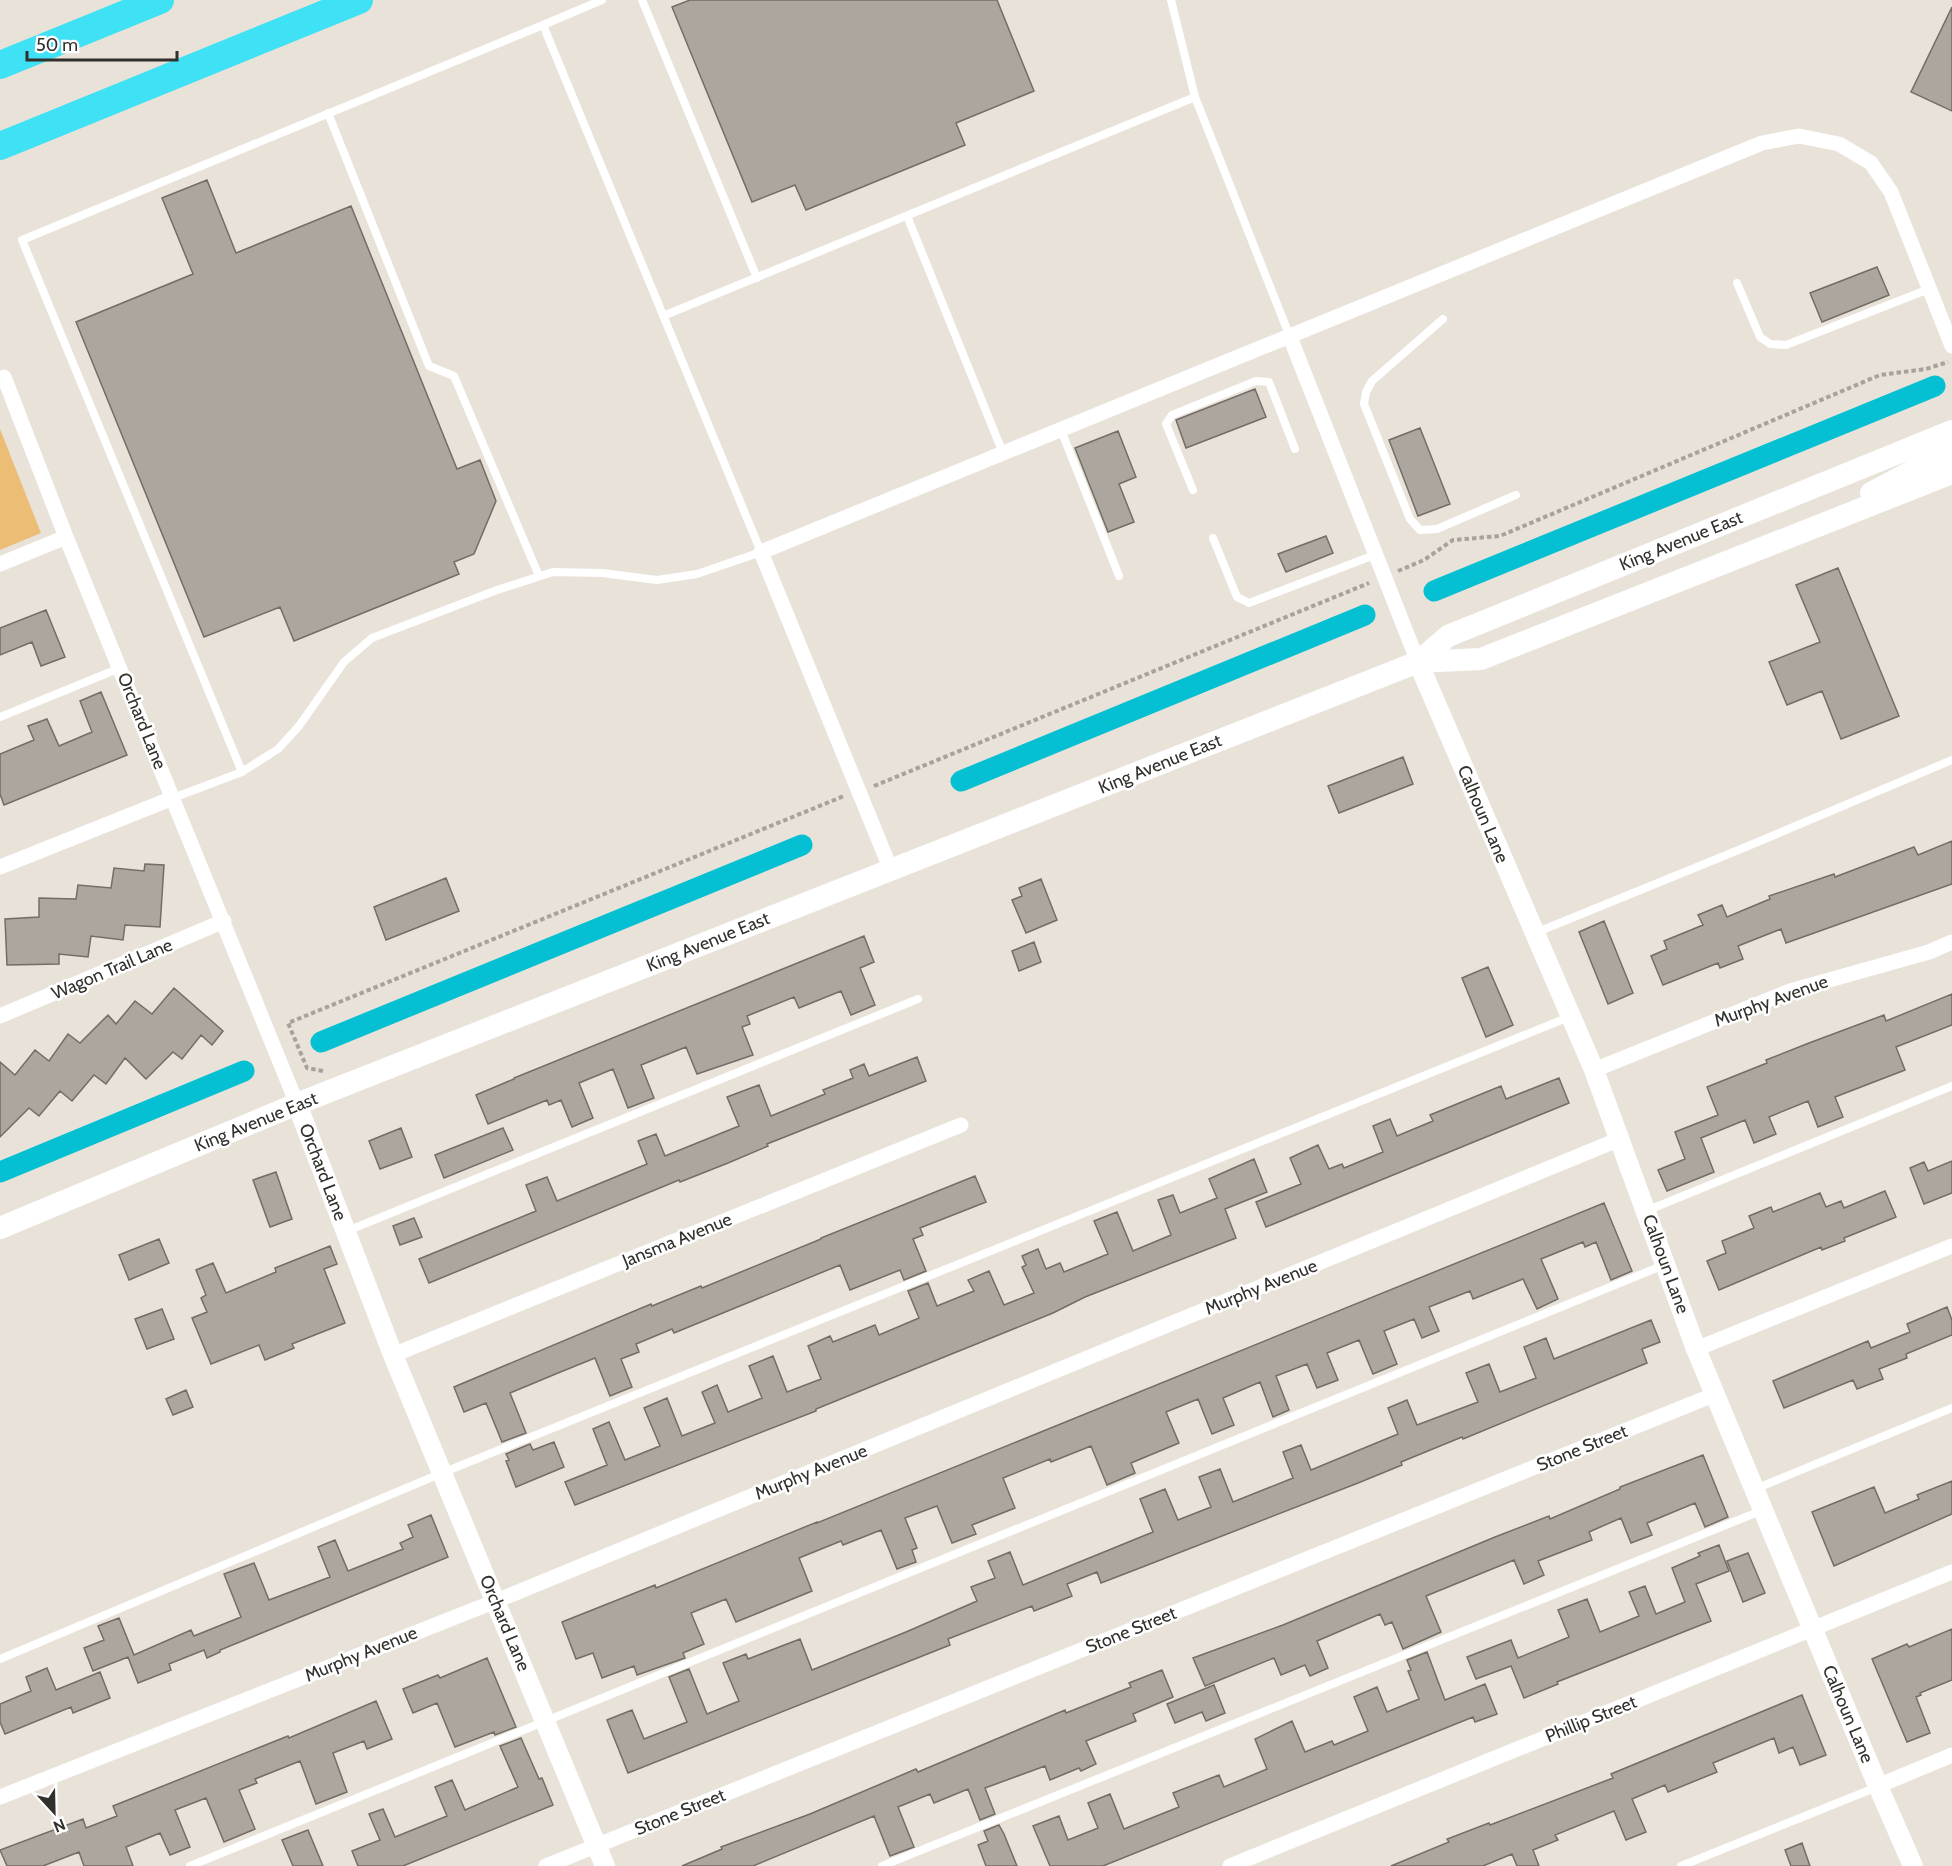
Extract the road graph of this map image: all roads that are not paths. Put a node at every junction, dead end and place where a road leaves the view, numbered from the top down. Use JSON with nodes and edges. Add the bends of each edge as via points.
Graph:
{"nodes":[{"id":1,"x":160,"y":0,"type":"edge"},
{"id":2,"x":359,"y":0,"type":"edge"},
{"id":3,"x":603,"y":0,"type":"edge"},
{"id":4,"x":642,"y":0,"type":"edge"},
{"id":5,"x":1172,"y":0,"type":"edge"},
{"id":6,"x":543,"y":25,"type":"junction"},
{"id":7,"x":0,"y":65,"type":"edge"},
{"id":8,"x":1196,"y":97,"type":"junction"},
{"id":9,"x":328,"y":113,"type":"junction"},
{"id":10,"x":0,"y":146,"type":"edge"},
{"id":11,"x":907,"y":216,"type":"junction"},
{"id":12,"x":757,"y":278,"type":"junction"},
{"id":13,"x":1737,"y":283,"type":"dead end"},
{"id":14,"x":1929,"y":289,"type":"junction"},
{"id":15,"x":663,"y":316,"type":"junction"},
{"id":16,"x":1443,"y":319,"type":"dead end"},
{"id":17,"x":1290,"y":337,"type":"junction"},
{"id":18,"x":1952,"y":346,"type":"edge"},
{"id":19,"x":4,"y":377,"type":"dead end"},
{"id":20,"x":1060,"y":430,"type":"junction"},
{"id":21,"x":1952,"y":431,"type":"edge"},
{"id":22,"x":1295,"y":449,"type":"dead end"},
{"id":23,"x":1952,"y":450,"type":"edge"},
{"id":24,"x":1003,"y":453,"type":"junction"},
{"id":25,"x":1952,"y":473,"type":"edge"},
{"id":26,"x":1193,"y":490,"type":"dead end"},
{"id":27,"x":1516,"y":495,"type":"dead end"},
{"id":28,"x":1797,"y":534,"type":"junction"},
{"id":29,"x":66,"y":537,"type":"junction"},
{"id":30,"x":1213,"y":538,"type":"dead end"},
{"id":31,"x":761,"y":552,"type":"junction"},
{"id":32,"x":1377,"y":554,"type":"junction"},
{"id":33,"x":0,"y":564,"type":"edge"},
{"id":34,"x":539,"y":576,"type":"junction"},
{"id":35,"x":1119,"y":576,"type":"dead end"},
{"id":36,"x":1418,"y":662,"type":"junction"},
{"id":37,"x":120,"y":668,"type":"junction"},
{"id":38,"x":0,"y":717,"type":"edge"},
{"id":39,"x":1952,"y":760,"type":"edge"},
{"id":40,"x":242,"y":772,"type":"junction"},
{"id":41,"x":173,"y":798,"type":"junction"},
{"id":42,"x":0,"y":867,"type":"edge"},
{"id":43,"x":891,"y":870,"type":"junction"},
{"id":44,"x":224,"y":921,"type":"junction"},
{"id":45,"x":1534,"y":933,"type":"junction"},
{"id":46,"x":1952,"y":942,"type":"edge"},
{"id":47,"x":918,"y":999,"type":"dead end"},
{"id":48,"x":0,"y":1016,"type":"edge"},
{"id":49,"x":1571,"y":1017,"type":"junction"},
{"id":50,"x":1594,"y":1070,"type":"junction"},
{"id":51,"x":1952,"y":1086,"type":"edge"},
{"id":52,"x":297,"y":1104,"type":"junction"},
{"id":53,"x":961,"y":1125,"type":"dead end"},
{"id":54,"x":1620,"y":1139,"type":"junction"},
{"id":55,"x":1646,"y":1210,"type":"junction"},
{"id":56,"x":0,"y":1228,"type":"edge"},
{"id":57,"x":346,"y":1232,"type":"junction"},
{"id":58,"x":1952,"y":1246,"type":"edge"},
{"id":59,"x":1666,"y":1265,"type":"junction"},
{"id":60,"x":1696,"y":1349,"type":"junction"},
{"id":61,"x":393,"y":1355,"type":"junction"},
{"id":62,"x":1716,"y":1394,"type":"junction"},
{"id":63,"x":1952,"y":1408,"type":"edge"},
{"id":64,"x":442,"y":1473,"type":"junction"},
{"id":65,"x":1755,"y":1489,"type":"junction"},
{"id":66,"x":1764,"y":1510,"type":"junction"},
{"id":67,"x":1952,"y":1572,"type":"edge"},
{"id":68,"x":496,"y":1601,"type":"junction"},
{"id":69,"x":1812,"y":1628,"type":"junction"},
{"id":70,"x":0,"y":1659,"type":"edge"},
{"id":71,"x":545,"y":1720,"type":"junction"},
{"id":72,"x":1952,"y":1755,"type":"edge"},
{"id":73,"x":1878,"y":1786,"type":"junction"},
{"id":74,"x":0,"y":1797,"type":"edge"},
{"id":75,"x":597,"y":1846,"type":"junction"},
{"id":76,"x":190,"y":1866,"type":"edge"},
{"id":77,"x":546,"y":1866,"type":"edge"},
{"id":78,"x":606,"y":1866,"type":"edge"},
{"id":79,"x":882,"y":1866,"type":"edge"},
{"id":80,"x":1230,"y":1866,"type":"edge"},
{"id":81,"x":1681,"y":1866,"type":"edge"},
{"id":82,"x":1913,"y":1866,"type":"edge"}],
"edges":[{"from":1,"to":7,"type":"highway"},
{"from":2,"to":10,"type":"highway"},
{"from":3,"to":6,"type":"lane"},
{"from":4,"to":12,"type":"lane"},
{"from":5,"to":8,"type":"lane"},
{"from":6,"to":9,"type":"lane"},
{"from":6,"to":15,"type":"lane"},
{"from":8,"to":11,"type":"lane"},
{"from":8,"to":17,"type":"lane"},
{"from":9,"to":34,"type":"lane","via":[[429,366],[454,376]]},
{"from":9,"to":40,"type":"lane","via":[[22,240]]},
{"from":11,"to":12,"type":"lane"},
{"from":11,"to":24,"type":"lane"},
{"from":12,"to":15,"type":"lane"},
{"from":13,"to":14,"type":"lane","via":[[1760,337],[1770,344],[1786,345]]},
{"from":14,"to":17,"type":"street","via":[[1891,192],[1871,163],[1839,144],[1799,136],[1762,143]]},
{"from":14,"to":18,"type":"street"},
{"from":15,"to":31,"type":"lane"},
{"from":16,"to":27,"type":"lane","via":[[1372,381],[1364,404],[1410,519],[1420,530],[1437,529]]},
{"from":17,"to":20,"type":"street"},
{"from":17,"to":32,"type":"street"},
{"from":19,"to":29,"type":"street","name":"Orchard Lane"},
{"from":20,"to":24,"type":"street"},
{"from":20,"to":35,"type":"lane"},
{"from":21,"to":36,"type":"main road","name":"King Avenue East","via":[[1448,636]]},
{"from":22,"to":26,"type":"lane","via":[[1269,382],[1256,381],[1182,410],[1166,424]]},
{"from":23,"to":28,"type":"main road"},
{"from":24,"to":31,"type":"street"},
{"from":25,"to":28,"type":"main road","name":"King Avenue East"},
{"from":28,"to":36,"type":"main road","name":"King Avenue East","via":[[1481,659]]},
{"from":29,"to":33,"type":"street"},
{"from":29,"to":37,"type":"street","name":"Orchard Lane"},
{"from":30,"to":32,"type":"lane","via":[[1237,597],[1249,603]]},
{"from":31,"to":34,"type":"lane","via":[[697,574],[657,580],[579,572]]},
{"from":31,"to":43,"type":"street"},
{"from":32,"to":36,"type":"street"},
{"from":34,"to":40,"type":"lane","via":[[372,638],[344,662],[278,749]]},
{"from":36,"to":43,"type":"main road","name":"King Avenue East"},
{"from":36,"to":45,"type":"street","name":"Calhoun Lane"},
{"from":37,"to":38,"type":"lane"},
{"from":37,"to":41,"type":"street","name":"Orchard Lane"},
{"from":39,"to":45,"type":"lane"},
{"from":40,"to":41,"type":"lane"},
{"from":41,"to":42,"type":"street"},
{"from":41,"to":44,"type":"street","name":"Orchard Lane"},
{"from":43,"to":52,"type":"main road","name":"King Avenue East"},
{"from":44,"to":48,"type":"street","name":"Wagon Trail Lane"},
{"from":44,"to":52,"type":"street","name":"Orchard Lane"},
{"from":45,"to":49,"type":"street","name":"Calhoun Lane"},
{"from":46,"to":50,"type":"street","name":"Murphy Avenue","via":[[1790,991]]},
{"from":47,"to":57,"type":"lane"},
{"from":49,"to":50,"type":"street","name":"Calhoun Lane"},
{"from":49,"to":64,"type":"lane"},
{"from":50,"to":54,"type":"street","name":"Calhoun Lane"},
{"from":51,"to":55,"type":"lane"},
{"from":52,"to":56,"type":"main road","name":"King Avenue East"},
{"from":52,"to":57,"type":"street","name":"Orchard Lane"},
{"from":53,"to":61,"type":"street","name":"Jansma Avenue"},
{"from":54,"to":55,"type":"street","name":"Calhoun Lane"},
{"from":54,"to":68,"type":"street","name":"Murphy Avenue"},
{"from":55,"to":59,"type":"street","name":"Calhoun Lane"},
{"from":57,"to":61,"type":"street","name":"Orchard Lane"},
{"from":58,"to":60,"type":"street"},
{"from":59,"to":60,"type":"street","name":"Calhoun Lane"},
{"from":59,"to":71,"type":"lane"},
{"from":60,"to":62,"type":"street","name":"Calhoun Lane"},
{"from":61,"to":64,"type":"street","name":"Orchard Lane"},
{"from":62,"to":65,"type":"street","name":"Calhoun Lane"},
{"from":62,"to":75,"type":"street","name":"Stone Street"},
{"from":63,"to":65,"type":"lane"},
{"from":64,"to":68,"type":"street","name":"Orchard Lane"},
{"from":64,"to":70,"type":"lane"},
{"from":65,"to":66,"type":"street","name":"Calhoun Lane"},
{"from":66,"to":69,"type":"street","name":"Calhoun Lane"},
{"from":66,"to":79,"type":"lane"},
{"from":67,"to":69,"type":"street","name":"Phillip Street"},
{"from":68,"to":71,"type":"street","name":"Orchard Lane"},
{"from":68,"to":74,"type":"street","name":"Murphy Avenue"},
{"from":69,"to":73,"type":"street","name":"Calhoun Lane"},
{"from":69,"to":80,"type":"street","name":"Phillip Street"},
{"from":71,"to":75,"type":"street","name":"Orchard Lane"},
{"from":71,"to":76,"type":"lane"},
{"from":72,"to":73,"type":"street"},
{"from":73,"to":81,"type":"lane"},
{"from":73,"to":82,"type":"street","name":"Calhoun Lane"},
{"from":75,"to":77,"type":"street","name":"Stone Street"},
{"from":75,"to":78,"type":"street","name":"Orchard Lane"}]}
